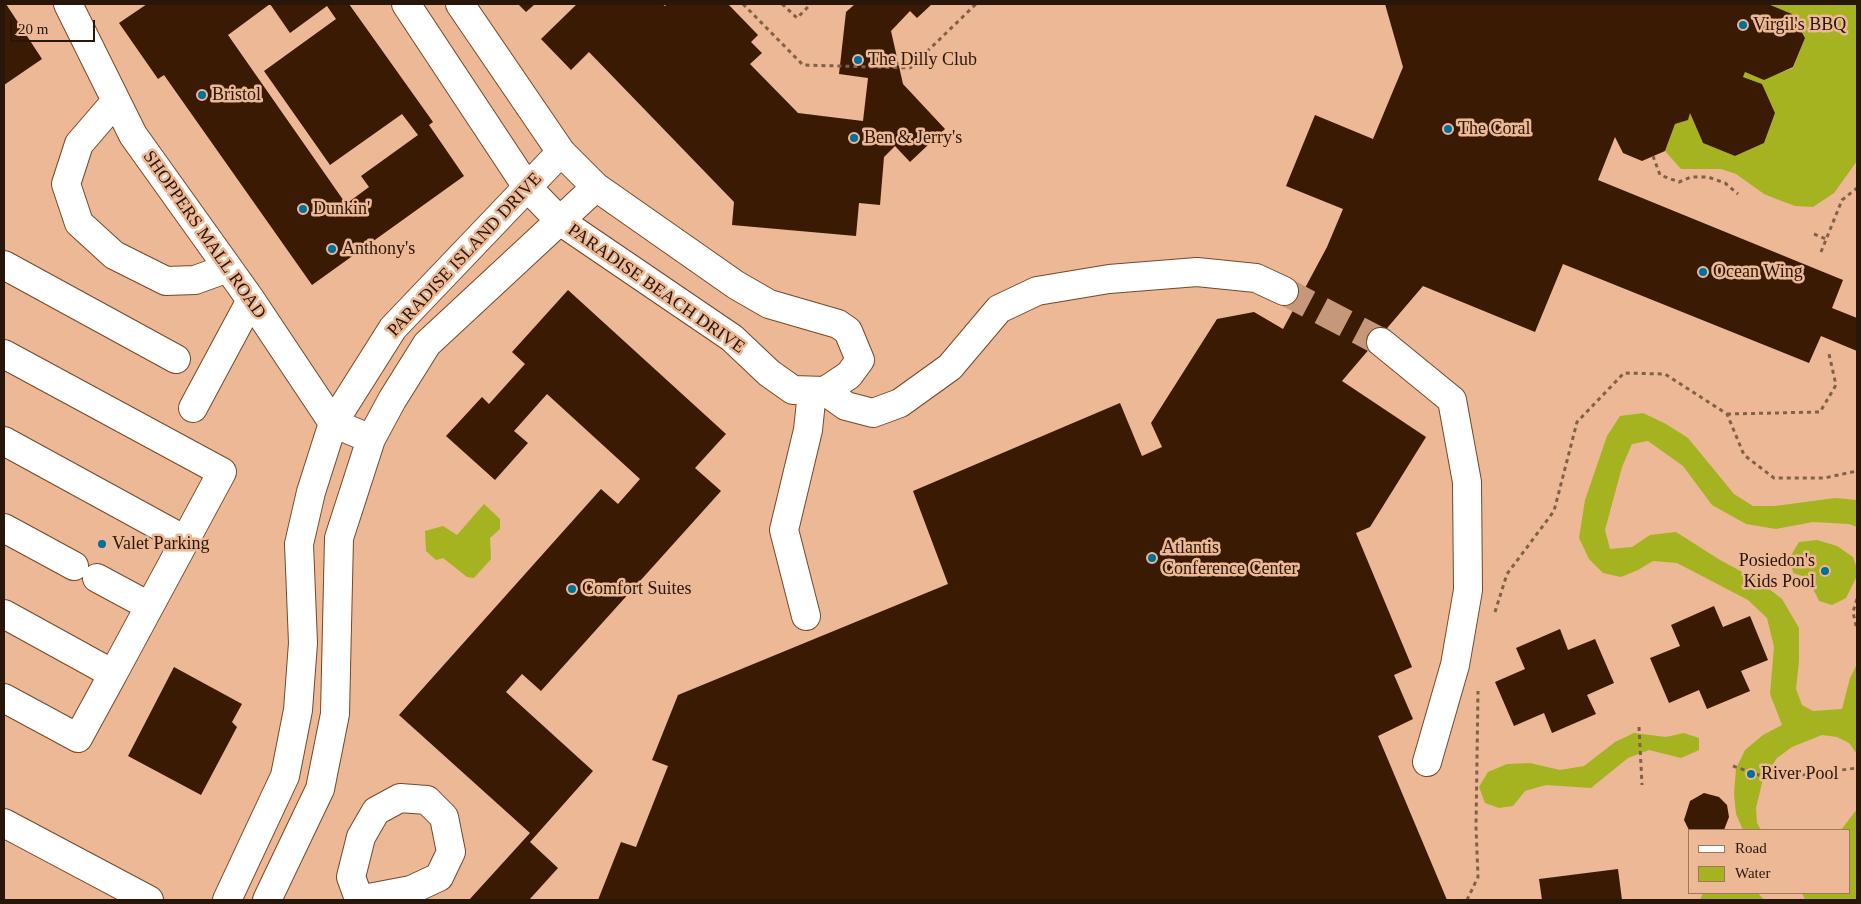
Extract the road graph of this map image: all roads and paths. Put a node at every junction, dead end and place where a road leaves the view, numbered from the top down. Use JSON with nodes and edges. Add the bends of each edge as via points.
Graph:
{"nodes":[{"id":1,"x":68,"y":4,"type":"edge"},
{"id":2,"x":406,"y":4,"type":"edge"},
{"id":3,"x":460,"y":4,"type":"edge"},
{"id":4,"x":743,"y":4,"type":"edge"},
{"id":5,"x":782,"y":4,"type":"edge"},
{"id":6,"x":811,"y":4,"type":"edge"},
{"id":7,"x":976,"y":4,"type":"edge"},
{"id":8,"x":116,"y":101,"type":"junction"},
{"id":9,"x":561,"y":152,"type":"junction"},
{"id":10,"x":1653,"y":156,"type":"dead end"},
{"id":11,"x":527,"y":187,"type":"junction"},
{"id":12,"x":596,"y":187,"type":"junction"},
{"id":13,"x":1857,"y":188,"type":"edge"},
{"id":14,"x":1738,"y":194,"type":"dead end"},
{"id":15,"x":560,"y":221,"type":"junction"},
{"id":16,"x":1814,"y":234,"type":"dead end"},
{"id":17,"x":1826,"y":239,"type":"junction"},
{"id":18,"x":1821,"y":252,"type":"dead end"},
{"id":19,"x":4,"y":265,"type":"edge"},
{"id":20,"x":228,"y":268,"type":"junction"},
{"id":21,"x":1284,"y":291,"type":"tunnel mouth"},
{"id":22,"x":251,"y":300,"type":"junction"},
{"id":23,"x":1381,"y":342,"type":"tunnel mouth"},
{"id":24,"x":4,"y":354,"type":"edge"},
{"id":25,"x":1829,"y":354,"type":"dead end"},
{"id":26,"x":176,"y":359,"type":"dead end"},
{"id":27,"x":819,"y":392,"type":"junction"},
{"id":28,"x":193,"y":408,"type":"dead end"},
{"id":29,"x":1727,"y":414,"type":"junction"},
{"id":30,"x":334,"y":423,"type":"junction"},
{"id":31,"x":371,"y":439,"type":"junction"},
{"id":32,"x":4,"y":441,"type":"edge"},
{"id":33,"x":1857,"y":470,"type":"edge"},
{"id":34,"x":4,"y":528,"type":"edge"},
{"id":35,"x":185,"y":540,"type":"junction"},
{"id":36,"x":1857,"y":599,"type":"edge"},
{"id":37,"x":149,"y":606,"type":"junction"},
{"id":38,"x":4,"y":614,"type":"edge"},
{"id":39,"x":806,"y":616,"type":"dead end"},
{"id":40,"x":1493,"y":617,"type":"dead end"},
{"id":41,"x":1857,"y":630,"type":"edge"},
{"id":42,"x":113,"y":674,"type":"junction"},
{"id":43,"x":1478,"y":690,"type":"dead end"},
{"id":44,"x":4,"y":698,"type":"edge"},
{"id":45,"x":1640,"y":726,"type":"dead end"},
{"id":46,"x":1427,"y":762,"type":"dead end"},
{"id":47,"x":1733,"y":766,"type":"dead end"},
{"id":48,"x":1857,"y":768,"type":"edge"},
{"id":49,"x":1642,"y":785,"type":"dead end"},
{"id":50,"x":4,"y":823,"type":"edge"},
{"id":51,"x":149,"y":900,"type":"edge"},
{"id":52,"x":227,"y":900,"type":"edge"},
{"id":53,"x":268,"y":900,"type":"edge"},
{"id":54,"x":1467,"y":900,"type":"edge"}],
"edges":[{"from":1,"to":8,"type":"street","name":"SHOPPERS MALL ROAD"},
{"from":2,"to":11,"type":"street","name":"PARADISE BEACH DRIVE"},
{"from":3,"to":9,"type":"street"},
{"from":4,"to":7,"type":"path","via":[[803,65],[910,68]]},
{"from":5,"to":6,"type":"path","via":[[797,18]]},
{"from":8,"to":20,"type":"street","name":"SHOPPERS MALL ROAD","via":[[133,135]]},
{"from":8,"to":20,"type":"street","via":[[79,144],[66,184],[79,223],[114,255],[166,281],[195,280]]},
{"from":9,"to":11,"type":"street","name":"PARADISE ISLAND DRIVE"},
{"from":9,"to":12,"type":"street"},
{"from":10,"to":14,"type":"path","via":[[1660,175],[1679,182],[1708,176],[1725,183]]},
{"from":11,"to":15,"type":"street","name":"PARADISE BEACH DRIVE"},
{"from":11,"to":30,"type":"street","name":"PARADISE ISLAND DRIVE","via":[[393,328]]},
{"from":12,"to":15,"type":"street","name":"PARADISE ISLAND DRIVE"},
{"from":12,"to":27,"type":"street","via":[[736,285],[769,304],[838,324],[848,331],[860,360],[849,375]]},
{"from":13,"to":17,"type":"path","via":[[1842,200]]},
{"from":15,"to":27,"type":"street","name":"PARADISE BEACH DRIVE","via":[[732,338],[768,372],[793,390]]},
{"from":15,"to":31,"type":"street","name":"PARADISE ISLAND DRIVE","via":[[428,344]]},
{"from":16,"to":17,"type":"path"},
{"from":17,"to":18,"type":"path"},
{"from":19,"to":26,"type":"street"},
{"from":20,"to":22,"type":"street","name":"SHOPPERS MALL ROAD"},
{"from":21,"to":27,"type":"street","via":[[1256,278],[1197,272],[1109,279],[1038,291],[999,309],[950,367],[900,404],[873,412],[846,406]]},
{"from":22,"to":28,"type":"street"},
{"from":22,"to":30,"type":"street","name":"SHOPPERS MALL ROAD"},
{"from":23,"to":46,"type":"street","via":[[1452,400],[1467,482],[1468,590],[1455,665]]},
{"from":24,"to":35,"type":"street","via":[[222,472]]},
{"from":25,"to":29,"type":"path","via":[[1836,384],[1820,412]]},
{"from":27,"to":39,"type":"street","via":[[784,530]]},
{"from":29,"to":33,"type":"path","via":[[1744,455],[1774,478],[1824,478]]},
{"from":29,"to":40,"type":"path","via":[[1665,374],[1624,373],[1576,422],[1554,511],[1508,574]]},
{"from":30,"to":31,"type":"street"},
{"from":30,"to":52,"type":"street","name":"PARADISE ISLAND DRIVE","via":[[311,492],[299,544],[303,644],[298,710],[285,776]]},
{"from":31,"to":53,"type":"street","name":"PARADISE ISLAND DRIVE","via":[[339,538],[335,714],[320,789]]},
{"from":32,"to":35,"type":"street"},
{"from":34,"to":37,"type":"street"},
{"from":35,"to":37,"type":"street"},
{"from":36,"to":41,"type":"path","via":[[1853,612]]},
{"from":37,"to":42,"type":"street"},
{"from":38,"to":42,"type":"street"},
{"from":42,"to":44,"type":"street","via":[[78,738]]},
{"from":43,"to":54,"type":"path","via":[[1478,877]]},
{"from":45,"to":49,"type":"path"},
{"from":47,"to":48,"type":"path","via":[[1770,779]]},
{"from":50,"to":51,"type":"street"}]}
